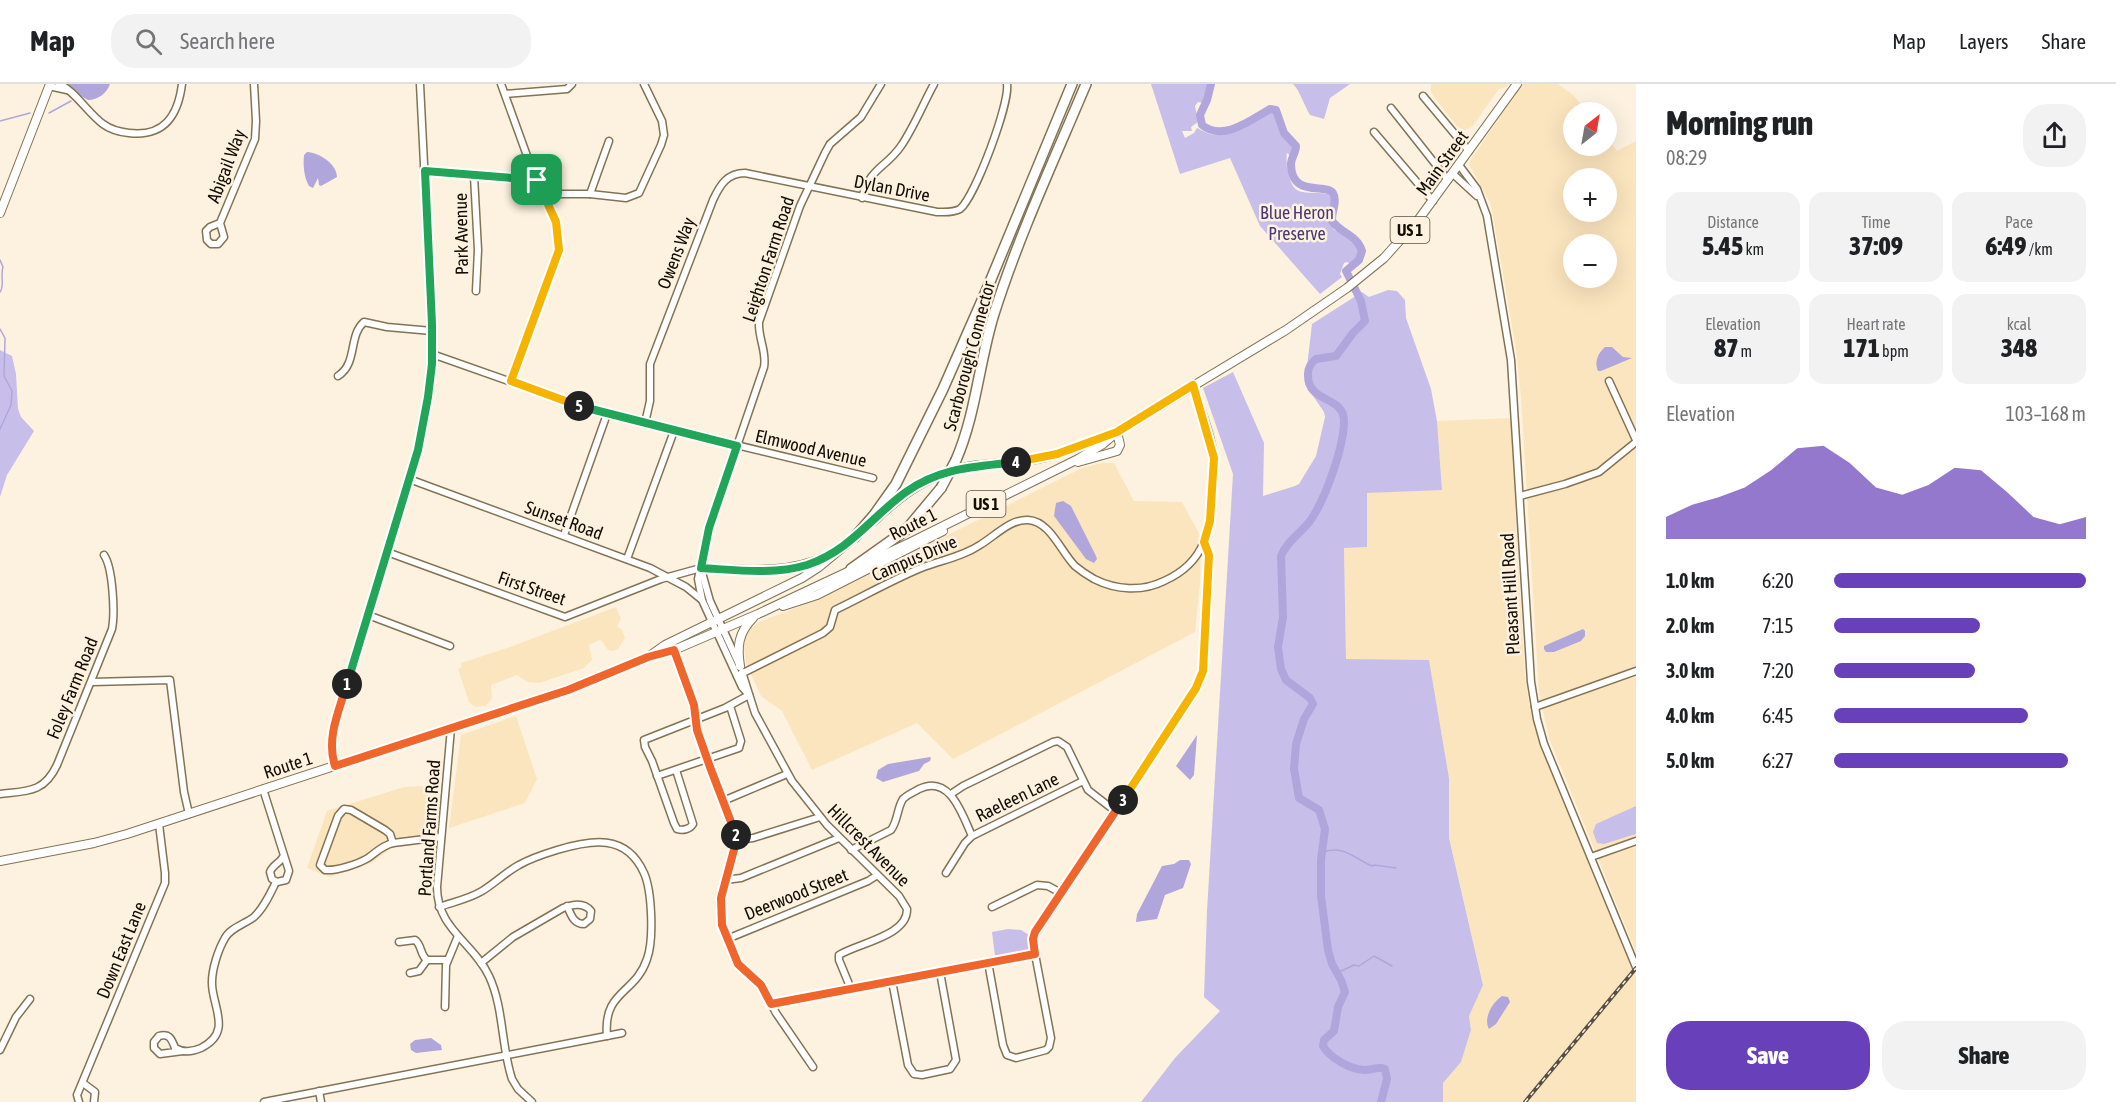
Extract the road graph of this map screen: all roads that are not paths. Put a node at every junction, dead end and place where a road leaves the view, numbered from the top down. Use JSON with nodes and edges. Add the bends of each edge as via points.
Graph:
{"nodes":[{"id":1,"x":59,"y":84,"type":"edge"},
{"id":2,"x":182,"y":84,"type":"edge"},
{"id":3,"x":254,"y":84,"type":"edge"},
{"id":4,"x":420,"y":84,"type":"edge"},
{"id":5,"x":501,"y":84,"type":"edge"},
{"id":6,"x":572,"y":84,"type":"edge"},
{"id":7,"x":645,"y":84,"type":"edge"},
{"id":8,"x":881,"y":84,"type":"edge"},
{"id":9,"x":934,"y":84,"type":"edge"},
{"id":10,"x":1007,"y":84,"type":"edge"},
{"id":11,"x":1072,"y":84,"type":"edge"},
{"id":12,"x":1086,"y":84,"type":"edge"},
{"id":13,"x":1517,"y":84,"type":"edge"},
{"id":14,"x":50,"y":85,"type":"edge"},
{"id":15,"x":67,"y":90,"type":"junction"},
{"id":16,"x":505,"y":94,"type":"junction"},
{"id":17,"x":1424,"y":96,"type":"dead end"},
{"id":18,"x":1391,"y":108,"type":"dead end"},
{"id":19,"x":1374,"y":132,"type":"dead end"},
{"id":20,"x":609,"y":141,"type":"dead end"},
{"id":21,"x":1469,"y":151,"type":"junction"},
{"id":22,"x":1460,"y":165,"type":"junction"},
{"id":23,"x":425,"y":171,"type":"junction"},
{"id":24,"x":474,"y":176,"type":"junction"},
{"id":25,"x":1451,"y":177,"type":"junction"},
{"id":26,"x":537,"y":180,"type":"junction"},
{"id":27,"x":809,"y":185,"type":"junction"},
{"id":28,"x":590,"y":195,"type":"junction"},
{"id":29,"x":544,"y":196,"type":"junction"},
{"id":30,"x":862,"y":198,"type":"junction"},
{"id":31,"x":1433,"y":201,"type":"junction"},
{"id":32,"x":1482,"y":202,"type":"junction"},
{"id":33,"x":0,"y":213,"type":"edge"},
{"id":34,"x":220,"y":223,"type":"dead end"},
{"id":35,"x":1359,"y":278,"type":"joint"},
{"id":36,"x":477,"y":281,"type":"junction"},
{"id":37,"x":487,"y":283,"type":"dead end"},
{"id":38,"x":476,"y":291,"type":"dead end"},
{"id":39,"x":432,"y":331,"type":"junction"},
{"id":40,"x":432,"y":354,"type":"junction"},
{"id":41,"x":338,"y":376,"type":"dead end"},
{"id":42,"x":511,"y":381,"type":"junction"},
{"id":43,"x":1609,"y":381,"type":"dead end"},
{"id":44,"x":1193,"y":385,"type":"junction"},
{"id":45,"x":608,"y":414,"type":"junction"},
{"id":46,"x":645,"y":423,"type":"junction"},
{"id":47,"x":674,"y":431,"type":"junction"},
{"id":48,"x":1117,"y":432,"type":"junction"},
{"id":49,"x":1636,"y":441,"type":"edge"},
{"id":50,"x":737,"y":446,"type":"junction"},
{"id":51,"x":1058,"y":469,"type":"junction"},
{"id":52,"x":873,"y":478,"type":"dead end"},
{"id":53,"x":409,"y":479,"type":"junction"},
{"id":54,"x":1520,"y":496,"type":"junction"},
{"id":55,"x":980,"y":507,"type":"junction"},
{"id":56,"x":564,"y":535,"type":"junction"},
{"id":57,"x":855,"y":537,"type":"junction"},
{"id":58,"x":1204,"y":542,"type":"junction"},
{"id":59,"x":844,"y":548,"type":"junction"},
{"id":60,"x":387,"y":552,"type":"junction"},
{"id":61,"x":104,"y":555,"type":"dead end"},
{"id":62,"x":627,"y":559,"type":"junction"},
{"id":63,"x":701,"y":568,"type":"junction"},
{"id":64,"x":851,"y":569,"type":"junction"},
{"id":65,"x":686,"y":571,"type":"junction"},
{"id":66,"x":668,"y":576,"type":"junction"},
{"id":67,"x":686,"y":587,"type":"junction"},
{"id":68,"x":702,"y":600,"type":"junction"},
{"id":69,"x":770,"y":608,"type":"junction"},
{"id":70,"x":758,"y":614,"type":"junction"},
{"id":71,"x":368,"y":615,"type":"junction"},
{"id":72,"x":716,"y":622,"type":"junction"},
{"id":73,"x":720,"y":630,"type":"junction"},
{"id":74,"x":450,"y":646,"type":"dead end"},
{"id":75,"x":674,"y":650,"type":"junction"},
{"id":76,"x":648,"y":657,"type":"junction"},
{"id":77,"x":1636,"y":671,"type":"edge"},
{"id":78,"x":740,"y":672,"type":"junction"},
{"id":79,"x":92,"y":682,"type":"junction"},
{"id":80,"x":748,"y":695,"type":"junction"},
{"id":81,"x":730,"y":706,"type":"junction"},
{"id":82,"x":1535,"y":707,"type":"junction"},
{"id":83,"x":184,"y":718,"type":"dead end"},
{"id":84,"x":697,"y":718,"type":"junction"},
{"id":85,"x":174,"y":719,"type":"junction"},
{"id":86,"x":451,"y":728,"type":"junction"},
{"id":87,"x":707,"y":759,"type":"junction"},
{"id":88,"x":335,"y":766,"type":"junction"},
{"id":89,"x":676,"y":770,"type":"junction"},
{"id":90,"x":787,"y":774,"type":"junction"},
{"id":91,"x":657,"y":776,"type":"junction"},
{"id":92,"x":1083,"y":781,"type":"junction"},
{"id":93,"x":263,"y":789,"type":"junction"},
{"id":94,"x":0,"y":794,"type":"edge"},
{"id":95,"x":951,"y":794,"type":"junction"},
{"id":96,"x":723,"y":801,"type":"junction"},
{"id":97,"x":1116,"y":811,"type":"junction"},
{"id":98,"x":189,"y":814,"type":"junction"},
{"id":99,"x":820,"y":817,"type":"junction"},
{"id":100,"x":159,"y":824,"type":"junction"},
{"id":101,"x":972,"y":836,"type":"junction"},
{"id":102,"x":441,"y":837,"type":"junction"},
{"id":103,"x":840,"y":838,"type":"junction"},
{"id":104,"x":736,"y":840,"type":"junction"},
{"id":105,"x":1636,"y":841,"type":"edge"},
{"id":106,"x":393,"y":843,"type":"junction"},
{"id":107,"x":851,"y":850,"type":"junction"},
{"id":108,"x":284,"y":855,"type":"junction"},
{"id":109,"x":1591,"y":857,"type":"junction"},
{"id":110,"x":0,"y":861,"type":"edge"},
{"id":111,"x":946,"y":873,"type":"dead end"},
{"id":112,"x":876,"y":876,"type":"junction"},
{"id":113,"x":725,"y":880,"type":"junction"},
{"id":114,"x":276,"y":882,"type":"junction"},
{"id":115,"x":1061,"y":893,"type":"junction"},
{"id":116,"x":567,"y":906,"type":"dead end"},
{"id":117,"x":439,"y":907,"type":"junction"},
{"id":118,"x":992,"y":907,"type":"dead end"},
{"id":119,"x":458,"y":936,"type":"junction"},
{"id":120,"x":727,"y":939,"type":"junction"},
{"id":121,"x":399,"y":942,"type":"dead end"},
{"id":122,"x":1035,"y":954,"type":"junction"},
{"id":123,"x":427,"y":960,"type":"junction"},
{"id":124,"x":447,"y":960,"type":"junction"},
{"id":125,"x":480,"y":963,"type":"junction"},
{"id":126,"x":988,"y":963,"type":"junction"},
{"id":127,"x":1635,"y":964,"type":"edge"},
{"id":128,"x":940,"y":972,"type":"junction"},
{"id":129,"x":410,"y":973,"type":"dead end"},
{"id":130,"x":892,"y":981,"type":"junction"},
{"id":131,"x":851,"y":989,"type":"junction"},
{"id":132,"x":30,"y":999,"type":"dead end"},
{"id":133,"x":771,"y":1004,"type":"junction"},
{"id":134,"x":445,"y":1008,"type":"dead end"},
{"id":135,"x":622,"y":1033,"type":"dead end"},
{"id":136,"x":607,"y":1036,"type":"junction"},
{"id":137,"x":0,"y":1050,"type":"edge"},
{"id":138,"x":183,"y":1052,"type":"junction"},
{"id":139,"x":506,"y":1056,"type":"junction"},
{"id":140,"x":813,"y":1067,"type":"dead end"},
{"id":141,"x":83,"y":1083,"type":"junction"},
{"id":142,"x":319,"y":1091,"type":"junction"},
{"id":143,"x":79,"y":1102,"type":"edge"},
{"id":144,"x":94,"y":1102,"type":"edge"},
{"id":145,"x":264,"y":1102,"type":"edge"},
{"id":146,"x":321,"y":1102,"type":"edge"},
{"id":147,"x":532,"y":1102,"type":"edge"}],
"edges":[{"from":1,"to":15,"type":"street"},
{"from":2,"to":15,"type":"street","via":[[170,119],[159,130],[147,134],[111,129]]},
{"from":3,"to":34,"type":"street","name":"Abigail Way","via":[[255,139]]},
{"from":4,"to":23,"type":"street"},
{"from":5,"to":16,"type":"street"},
{"from":6,"to":16,"type":"street","via":[[567,89]]},
{"from":7,"to":28,"type":"street","via":[[664,129],[661,146],[642,188],[626,198]]},
{"from":8,"to":27,"type":"street","via":[[861,117],[827,148]]},
{"from":9,"to":30,"type":"street","via":[[903,144],[872,174]]},
{"from":10,"to":30,"type":"street","name":"Dylan Drive","via":[[1005,110],[971,193],[960,208],[937,212]]},
{"from":11,"to":57,"type":"highway","name":"Scarborough Connector","via":[[943,389],[896,484]]},
{"from":12,"to":64,"type":"highway","name":"Scarborough Connector","bridge":true,"via":[[999,298],[970,421],[956,460],[941,488],[906,530]]},
{"from":13,"to":21,"type":"main road","name":"Main Street","number":"US 1"},
{"from":14,"to":15,"type":"street"},
{"from":14,"to":33,"type":"main road"},
{"from":16,"to":26,"type":"street"},
{"from":17,"to":21,"type":"street"},
{"from":18,"to":25,"type":"street","name":"Pleasant Hill Road"},
{"from":19,"to":31,"type":"street"},
{"from":20,"to":28,"type":"street"},
{"from":21,"to":22,"type":"main road","name":"Main Street","number":"US 1"},
{"from":22,"to":25,"type":"main road","name":"Main Street","number":"US 1"},
{"from":22,"to":32,"type":"street","name":"Pleasant Hill Road"},
{"from":23,"to":24,"type":"street"},
{"from":23,"to":39,"type":"street"},
{"from":24,"to":26,"type":"street"},
{"from":24,"to":36,"type":"street","name":"Park Avenue"},
{"from":25,"to":31,"type":"main road","name":"Main Street","number":"US 1"},
{"from":25,"to":32,"type":"street","name":"Pleasant Hill Road"},
{"from":26,"to":29,"type":"street"},
{"from":27,"to":30,"type":"street","name":"Dylan Drive"},
{"from":27,"to":46,"type":"street","name":"Owens Way","via":[[741,173],[720,186],[650,364],[650,401]]},
{"from":27,"to":50,"type":"street","name":"Leighton Farm Road","via":[[759,322],[764,364]]},
{"from":28,"to":29,"type":"street"},
{"from":29,"to":42,"type":"street","via":[[556,222],[559,250]]},
{"from":31,"to":35,"type":"main road","name":"Main Street","number":"US 1","via":[[1391,250]]},
{"from":32,"to":54,"type":"street","name":"Pleasant Hill Road","via":[[1511,360]]},
{"from":35,"to":44,"type":"main road","name":"Route 1","number":"US 1","via":[[1292,326]]},
{"from":36,"to":37,"type":"street"},
{"from":36,"to":38,"type":"street","name":"Park Avenue"},
{"from":39,"to":40,"type":"street"},
{"from":39,"to":41,"type":"street","via":[[364,322],[356,335],[349,365]]},
{"from":40,"to":42,"type":"street","name":"Elmwood Avenue"},
{"from":40,"to":53,"type":"street","via":[[425,416]]},
{"from":42,"to":45,"type":"street","name":"Elmwood Avenue"},
{"from":43,"to":49,"type":"street"},
{"from":44,"to":48,"type":"main road","name":"Route 1","number":"US 1"},
{"from":44,"to":58,"type":"street","name":"Campus Drive","via":[[1214,458],[1210,521]]},
{"from":45,"to":46,"type":"street","name":"Elmwood Avenue"},
{"from":45,"to":56,"type":"street"},
{"from":46,"to":47,"type":"street","name":"Elmwood Avenue"},
{"from":47,"to":50,"type":"street","name":"Elmwood Avenue"},
{"from":47,"to":62,"type":"street"},
{"from":48,"to":51,"type":"main road","name":"Route 1","number":"US 1"},
{"from":48,"to":51,"type":"main road","via":[[1117,452]]},
{"from":48,"to":57,"type":"main road","name":"Route 1","number":"US 1","via":[[1047,457],[969,466],[931,478],[901,496]]},
{"from":49,"to":54,"type":"street","via":[[1599,472]]},
{"from":50,"to":52,"type":"street","name":"Elmwood Avenue"},
{"from":50,"to":63,"type":"street","name":"Leighton Farm Road","via":[[709,528]]},
{"from":51,"to":55,"type":"main road","name":"Route 1","number":"US 1"},
{"from":53,"to":56,"type":"street","name":"Sunset Road"},
{"from":53,"to":60,"type":"street"},
{"from":54,"to":82,"type":"street","name":"Pleasant Hill Road"},
{"from":55,"to":64,"type":"main road","name":"Route 1","number":"US 1"},
{"from":55,"to":69,"type":"main road","via":[[926,542],[839,584],[807,599]]},
{"from":56,"to":62,"type":"street","name":"Sunset Road"},
{"from":57,"to":59,"type":"main road","name":"Route 1","number":"US 1"},
{"from":58,"to":78,"type":"street","name":"Campus Drive","via":[[1193,560],[1169,579],[1145,587],[1121,588],[1081,571],[1042,525],[1032,520],[1016,521],[965,553],[923,567],[835,610],[830,627],[823,633]]},
{"from":58,"to":97,"type":"street","via":[[1209,555],[1201,678]]},
{"from":59,"to":63,"type":"main road","via":[[791,569]]},
{"from":59,"to":72,"type":"main road","name":"Route 1","number":"US 1","via":[[802,578]]},
{"from":60,"to":66,"type":"street","name":"First Street","via":[[563,617]]},
{"from":60,"to":71,"type":"street"},
{"from":61,"to":79,"type":"street","name":"Foley Farm Road","via":[[108,562],[113,622]]},
{"from":62,"to":66,"type":"street","name":"Sunset Road"},
{"from":63,"to":65,"type":"street","name":"First Street"},
{"from":63,"to":68,"type":"street","via":[[698,583]]},
{"from":63,"to":72,"type":"street"},
{"from":64,"to":69,"type":"main road","name":"Route 1","number":"US 1"},
{"from":65,"to":66,"type":"street","name":"First Street"},
{"from":65,"to":67,"type":"street"},
{"from":66,"to":67,"type":"street","name":"Sunset Road"},
{"from":67,"to":68,"type":"street","name":"Sunset Road"},
{"from":68,"to":72,"type":"street"},
{"from":69,"to":70,"type":"main road","name":"Route 1","number":"US 1"},
{"from":70,"to":73,"type":"main road","name":"Route 1","number":"US 1"},
{"from":70,"to":78,"type":"main road","via":[[740,636]]},
{"from":71,"to":74,"type":"street"},
{"from":71,"to":88,"type":"street","via":[[332,736]]},
{"from":72,"to":73,"type":"street","name":"Hillcrest Avenue"},
{"from":72,"to":76,"type":"main road","name":"Route 1","number":"US 1"},
{"from":73,"to":75,"type":"main road","name":"Route 1","number":"US 1"},
{"from":73,"to":78,"type":"street","name":"Hillcrest Avenue"},
{"from":75,"to":76,"type":"main road","name":"Route 1","number":"US 1"},
{"from":75,"to":84,"type":"street"},
{"from":76,"to":86,"type":"main road","name":"Route 1","number":"US 1","via":[[568,690]]},
{"from":77,"to":82,"type":"street"},
{"from":78,"to":80,"type":"street","name":"Hillcrest Avenue","via":[[742,687]]},
{"from":79,"to":85,"type":"street","via":[[170,680]]},
{"from":79,"to":94,"type":"street","name":"Foley Farm Road","via":[[49,780],[35,789]]},
{"from":80,"to":81,"type":"street"},
{"from":80,"to":90,"type":"street","name":"Hillcrest Avenue"},
{"from":81,"to":84,"type":"street"},
{"from":81,"to":87,"type":"street","via":[[741,745]]},
{"from":82,"to":109,"type":"street","name":"Pleasant Hill Road","via":[[1544,744]]},
{"from":83,"to":85,"type":"street"},
{"from":84,"to":87,"type":"street"},
{"from":84,"to":91,"type":"street","via":[[644,740]]},
{"from":85,"to":98,"type":"street"},
{"from":86,"to":88,"type":"main road","name":"Route 1","number":"US 1"},
{"from":86,"to":102,"type":"street","name":"Portland Farms Road"},
{"from":87,"to":89,"type":"street"},
{"from":87,"to":96,"type":"street"},
{"from":88,"to":93,"type":"main road","name":"Route 1","number":"US 1"},
{"from":89,"to":91,"type":"street"},
{"from":89,"to":91,"type":"street","via":[[693,824],[683,830],[676,828]]},
{"from":90,"to":96,"type":"street"},
{"from":90,"to":99,"type":"street","name":"Hillcrest Avenue"},
{"from":92,"to":95,"type":"street","via":[[1067,747],[1056,741]]},
{"from":92,"to":97,"type":"street","via":[[1094,796]]},
{"from":92,"to":101,"type":"street","name":"Raeleen Lane"},
{"from":93,"to":98,"type":"main road","name":"Route 1","number":"US 1"},
{"from":93,"to":108,"type":"street"},
{"from":95,"to":101,"type":"street"},
{"from":95,"to":107,"type":"street","via":[[931,785],[914,792],[902,801],[891,830]]},
{"from":96,"to":104,"type":"street"},
{"from":97,"to":115,"type":"street"},
{"from":98,"to":100,"type":"main road","name":"Route 1","number":"US 1"},
{"from":99,"to":103,"type":"street","name":"Hillcrest Avenue"},
{"from":99,"to":104,"type":"street"},
{"from":100,"to":110,"type":"main road","name":"Route 1","number":"US 1","via":[[94,843]]},
{"from":100,"to":141,"type":"street","name":"Down East Lane","via":[[165,883]]},
{"from":101,"to":111,"type":"street","name":"Raeleen Lane"},
{"from":102,"to":106,"type":"street"},
{"from":102,"to":117,"type":"street","name":"Portland Farms Road"},
{"from":103,"to":107,"type":"street","name":"Hillcrest Avenue"},
{"from":103,"to":113,"type":"street","via":[[741,878]]},
{"from":104,"to":113,"type":"street"},
{"from":105,"to":109,"type":"street"},
{"from":106,"to":106,"type":"street","via":[[336,869],[327,871],[321,867],[344,809],[385,830]]},
{"from":107,"to":112,"type":"street","name":"Hillcrest Avenue"},
{"from":108,"to":114,"type":"street","via":[[270,872]]},
{"from":108,"to":114,"type":"street","via":[[288,876],[283,882]]},
{"from":109,"to":127,"type":"street","name":"Pleasant Hill Road"},
{"from":112,"to":120,"type":"street","name":"Deerwood Street"},
{"from":112,"to":131,"type":"street","name":"Hillcrest Avenue","via":[[903,900],[907,916],[896,930],[839,955]]},
{"from":113,"to":120,"type":"street","via":[[720,908]]},
{"from":114,"to":138,"type":"street","via":[[256,914],[224,939],[212,980],[219,1014],[214,1036],[201,1048]]},
{"from":115,"to":118,"type":"street","via":[[1037,885]]},
{"from":115,"to":122,"type":"street","via":[[1034,936]]},
{"from":116,"to":125,"type":"street","via":[[513,937]]},
{"from":117,"to":119,"type":"street","name":"Portland Farms Road"},
{"from":117,"to":136,"type":"street","via":[[478,893],[530,859],[580,843],[604,842],[627,852],[640,866],[647,883],[650,947],[641,972],[608,1011]]},
{"from":119,"to":124,"type":"street"},
{"from":119,"to":125,"type":"street","name":"Portland Farms Road"},
{"from":120,"to":133,"type":"street","via":[[738,964],[761,985]]},
{"from":121,"to":123,"type":"street","via":[[417,942]]},
{"from":122,"to":126,"type":"street"},
{"from":122,"to":126,"type":"street","via":[[1050,1045],[1043,1052],[1016,1058],[1006,1055],[1004,1050]]},
{"from":123,"to":124,"type":"street"},
{"from":123,"to":129,"type":"street","via":[[419,971]]},
{"from":124,"to":134,"type":"street"},
{"from":125,"to":139,"type":"street","name":"Portland Farms Road","via":[[494,990]]},
{"from":126,"to":128,"type":"street"},
{"from":128,"to":130,"type":"street"},
{"from":128,"to":130,"type":"street","via":[[956,1060],[950,1069],[922,1075],[914,1074],[908,1065]]},
{"from":130,"to":131,"type":"street"},
{"from":131,"to":133,"type":"street"},
{"from":132,"to":137,"type":"street"},
{"from":133,"to":140,"type":"street"},
{"from":135,"to":136,"type":"street"},
{"from":136,"to":139,"type":"street"},
{"from":138,"to":138,"type":"street","via":[[166,1035],[154,1042],[160,1054]]},
{"from":139,"to":142,"type":"street"},
{"from":139,"to":147,"type":"street","name":"Portland Farms Road","via":[[514,1085]]},
{"from":141,"to":143,"type":"street","name":"Down East Lane","via":[[77,1095]]},
{"from":141,"to":144,"type":"street","via":[[95,1092]]},
{"from":142,"to":145,"type":"street"},
{"from":142,"to":146,"type":"street"}]}
